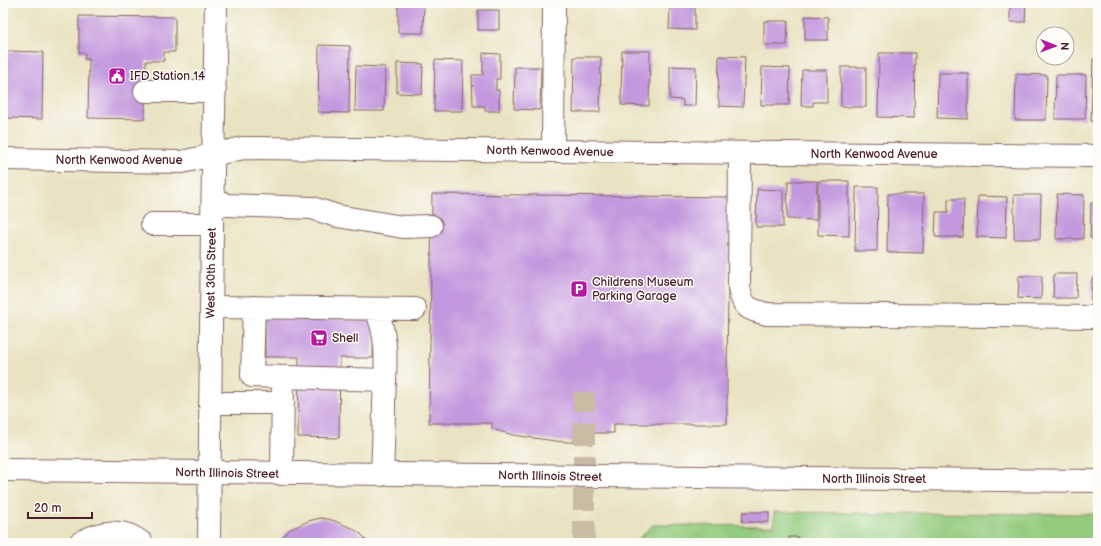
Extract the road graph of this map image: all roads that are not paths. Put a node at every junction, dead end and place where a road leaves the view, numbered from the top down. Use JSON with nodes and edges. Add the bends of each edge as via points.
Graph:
{"nodes":[{"id":1,"x":216,"y":3,"type":"edge"},
{"id":2,"x":554,"y":3,"type":"edge"},
{"id":3,"x":145,"y":91,"type":"dead end"},
{"id":4,"x":215,"y":91,"type":"junction"},
{"id":5,"x":553,"y":151,"type":"junction"},
{"id":6,"x":740,"y":153,"type":"junction"},
{"id":7,"x":214,"y":155,"type":"junction"},
{"id":8,"x":1098,"y":156,"type":"edge"},
{"id":9,"x":3,"y":159,"type":"edge"},
{"id":10,"x":213,"y":197,"type":"junction"},
{"id":11,"x":152,"y":224,"type":"dead end"},
{"id":12,"x":212,"y":224,"type":"junction"},
{"id":13,"x":431,"y":226,"type":"dead end"},
{"id":14,"x":211,"y":306,"type":"junction"},
{"id":15,"x":254,"y":307,"type":"junction"},
{"id":16,"x":375,"y":309,"type":"junction"},
{"id":17,"x":415,"y":309,"type":"dead end"},
{"id":18,"x":1098,"y":317,"type":"edge"},
{"id":19,"x":283,"y":377,"type":"junction"},
{"id":20,"x":385,"y":380,"type":"junction"},
{"id":21,"x":210,"y":403,"type":"junction"},
{"id":22,"x":283,"y":403,"type":"junction"},
{"id":23,"x":3,"y":470,"type":"edge"},
{"id":24,"x":209,"y":473,"type":"junction"},
{"id":25,"x":282,"y":474,"type":"junction"},
{"id":26,"x":382,"y":475,"type":"junction"},
{"id":27,"x":1098,"y":481,"type":"edge"},
{"id":28,"x":80,"y":543,"type":"edge"},
{"id":29,"x":142,"y":543,"type":"edge"},
{"id":30,"x":209,"y":543,"type":"edge"}],
"edges":[{"from":1,"to":4,"type":"main road","name":"West 30th Street"},
{"from":2,"to":5,"type":"main road"},
{"from":3,"to":4,"type":"main road"},
{"from":4,"to":7,"type":"main road","name":"West 30th Street"},
{"from":5,"to":6,"type":"main road","name":"North Kenwood Avenue"},
{"from":5,"to":7,"type":"main road","name":"North Kenwood Avenue","via":[[243,148]]},
{"from":6,"to":8,"type":"main road","name":"North Kenwood Avenue"},
{"from":6,"to":18,"type":"main road","via":[[739,286],[742,301],[756,311],[767,314]]},
{"from":7,"to":9,"type":"main road","name":"North Kenwood Avenue","via":[[182,162]]},
{"from":7,"to":10,"type":"main road","name":"West 30th Street"},
{"from":10,"to":12,"type":"main road","name":"West 30th Street"},
{"from":10,"to":13,"type":"main road","via":[[226,205],[312,208],[337,216],[403,227]]},
{"from":11,"to":12,"type":"main road"},
{"from":12,"to":14,"type":"main road","name":"West 30th Street"},
{"from":14,"to":15,"type":"main road"},
{"from":14,"to":21,"type":"main road","name":"West 30th Street"},
{"from":15,"to":16,"type":"main road"},
{"from":15,"to":19,"type":"main road","via":[[252,376]]},
{"from":16,"to":17,"type":"main road"},
{"from":16,"to":20,"type":"main road","via":[[383,332]]},
{"from":19,"to":20,"type":"main road"},
{"from":19,"to":22,"type":"main road"},
{"from":20,"to":26,"type":"main road"},
{"from":21,"to":22,"type":"main road"},
{"from":21,"to":24,"type":"main road","name":"West 30th Street"},
{"from":22,"to":25,"type":"main road"},
{"from":23,"to":24,"type":"main road","name":"North Illinois Street"},
{"from":24,"to":25,"type":"main road","name":"North Illinois Street"},
{"from":24,"to":30,"type":"main road","name":"West 30th Street"},
{"from":25,"to":26,"type":"main road","name":"North Illinois Street"},
{"from":26,"to":27,"type":"main road","name":"North Illinois Street"},
{"from":28,"to":29,"type":"main road","via":[[92,536],[108,532],[123,534]]}]}
